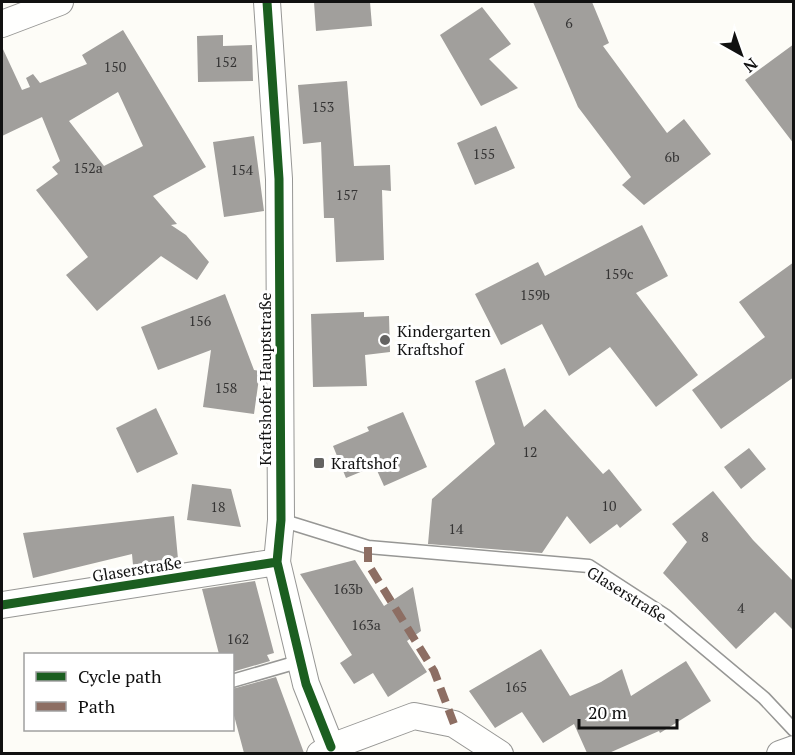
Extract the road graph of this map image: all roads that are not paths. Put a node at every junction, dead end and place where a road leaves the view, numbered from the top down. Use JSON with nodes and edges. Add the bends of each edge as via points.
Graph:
{"nodes":[{"id":1,"x":60,"y":2,"type":"edge"},
{"id":2,"x":267,"y":2,"type":"edge"},
{"id":3,"x":2,"y":24,"type":"edge"},
{"id":4,"x":281,"y":520,"type":"junction"},
{"id":5,"x":277,"y":562,"type":"junction"},
{"id":6,"x":2,"y":604,"type":"edge"},
{"id":7,"x":301,"y":661,"type":"junction"},
{"id":8,"x":234,"y":680,"type":"edge"},
{"id":9,"x":794,"y":730,"type":"edge"},
{"id":10,"x":794,"y":749,"type":"edge"},
{"id":11,"x":326,"y":750,"type":"edge"},
{"id":12,"x":500,"y":753,"type":"edge"},
{"id":13,"x":780,"y":753,"type":"edge"}],
"edges":[{"from":1,"to":3,"type":"street"},
{"from":2,"to":4,"type":"street","name":"Kraftshofer Hauptstraße","via":[[279,179]]},
{"from":4,"to":5,"type":"street","name":"Kraftshofer Hauptstraße"},
{"from":4,"to":9,"type":"lane","name":"Glaserstraße","via":[[368,547],[589,566],[666,616],[764,698]]},
{"from":5,"to":6,"type":"street","name":"Glaserstraße"},
{"from":5,"to":7,"type":"street","name":"Kraftshofer Hauptstraße"},
{"from":7,"to":8,"type":"lane"},
{"from":7,"to":11,"type":"street","name":"Kraftshofer Hauptstraße"},
{"from":10,"to":13,"type":"street"},
{"from":11,"to":12,"type":"street","name":"Kraftshofer Hauptstraße","via":[[414,716],[454,724]]}]}
